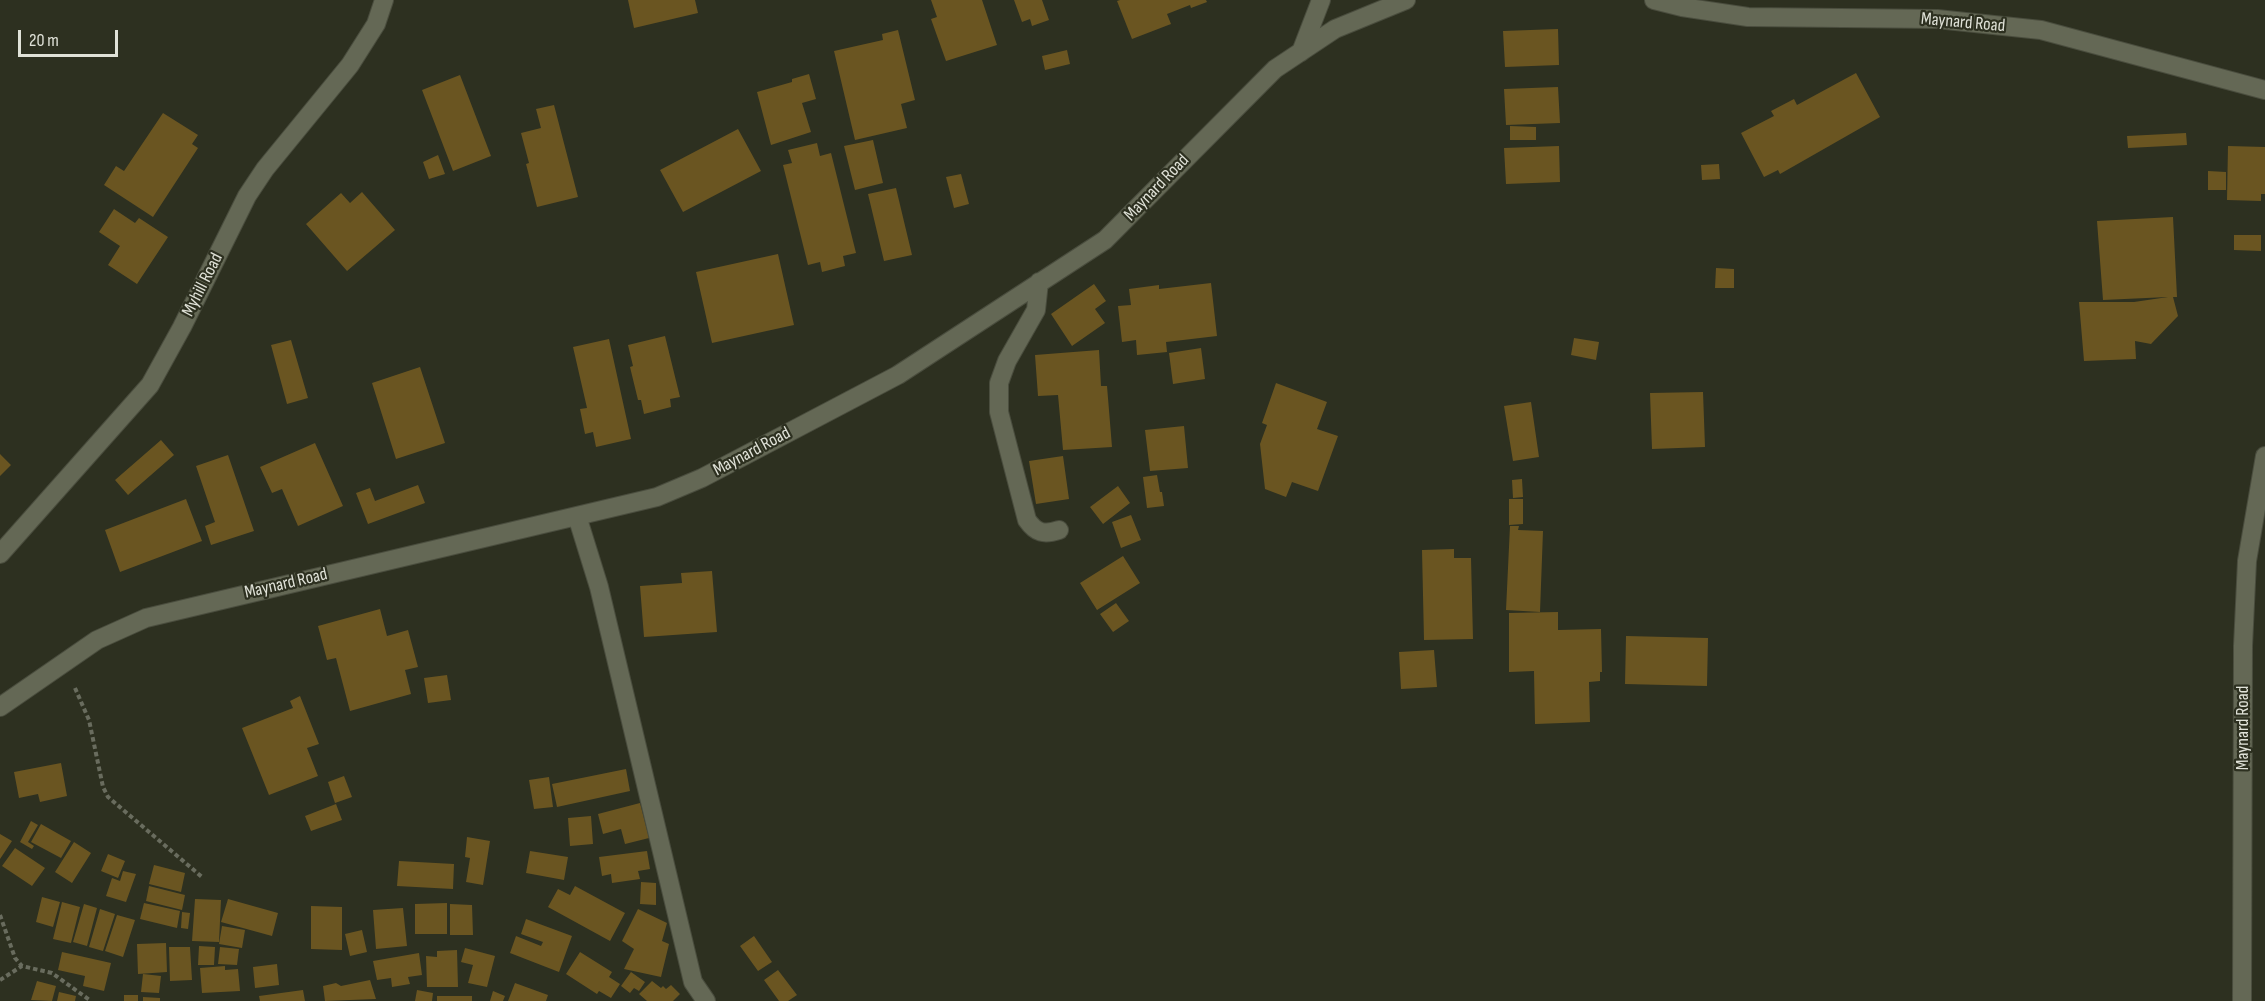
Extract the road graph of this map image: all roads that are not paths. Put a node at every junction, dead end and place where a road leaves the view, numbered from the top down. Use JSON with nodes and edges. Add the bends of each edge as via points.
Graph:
{"nodes":[{"id":1,"x":384,"y":0,"type":"edge"},
{"id":2,"x":1321,"y":0,"type":"edge"},
{"id":3,"x":1406,"y":0,"type":"edge"},
{"id":4,"x":1654,"y":0,"type":"edge"},
{"id":5,"x":1301,"y":52,"type":"junction"},
{"id":6,"x":2265,"y":90,"type":"edge"},
{"id":7,"x":1039,"y":282,"type":"junction"},
{"id":8,"x":2265,"y":456,"type":"edge"},
{"id":9,"x":577,"y":516,"type":"junction"},
{"id":10,"x":1059,"y":530,"type":"dead end"},
{"id":11,"x":0,"y":554,"type":"edge"},
{"id":12,"x":0,"y":707,"type":"edge"},
{"id":13,"x":706,"y":1001,"type":"edge"},
{"id":14,"x":2242,"y":1001,"type":"edge"}],
"edges":[{"from":1,"to":11,"type":"street","name":"Myhill Road","via":[[376,24],[350,65],[247,196],[150,385]]},
{"from":2,"to":5,"type":"street"},
{"from":3,"to":5,"type":"street","name":"Maynard Road","via":[[1335,29]]},
{"from":4,"to":6,"type":"street","name":"Maynard Road","via":[[1748,16],[1937,19],[2041,30]]},
{"from":5,"to":7,"type":"street","name":"Maynard Road","via":[[1275,69],[1105,240]]},
{"from":7,"to":9,"type":"street","name":"Maynard Road","via":[[898,375],[702,477],[657,497]]},
{"from":7,"to":10,"type":"street","via":[[1036,309],[999,383],[999,411],[1027,519],[1039,532]]},
{"from":8,"to":14,"type":"street","name":"Maynard Road","via":[[2247,561],[2243,636]]},
{"from":9,"to":12,"type":"street","name":"Maynard Road","via":[[146,618],[97,640]]},
{"from":9,"to":13,"type":"street","via":[[599,587],[693,982]]}]}
